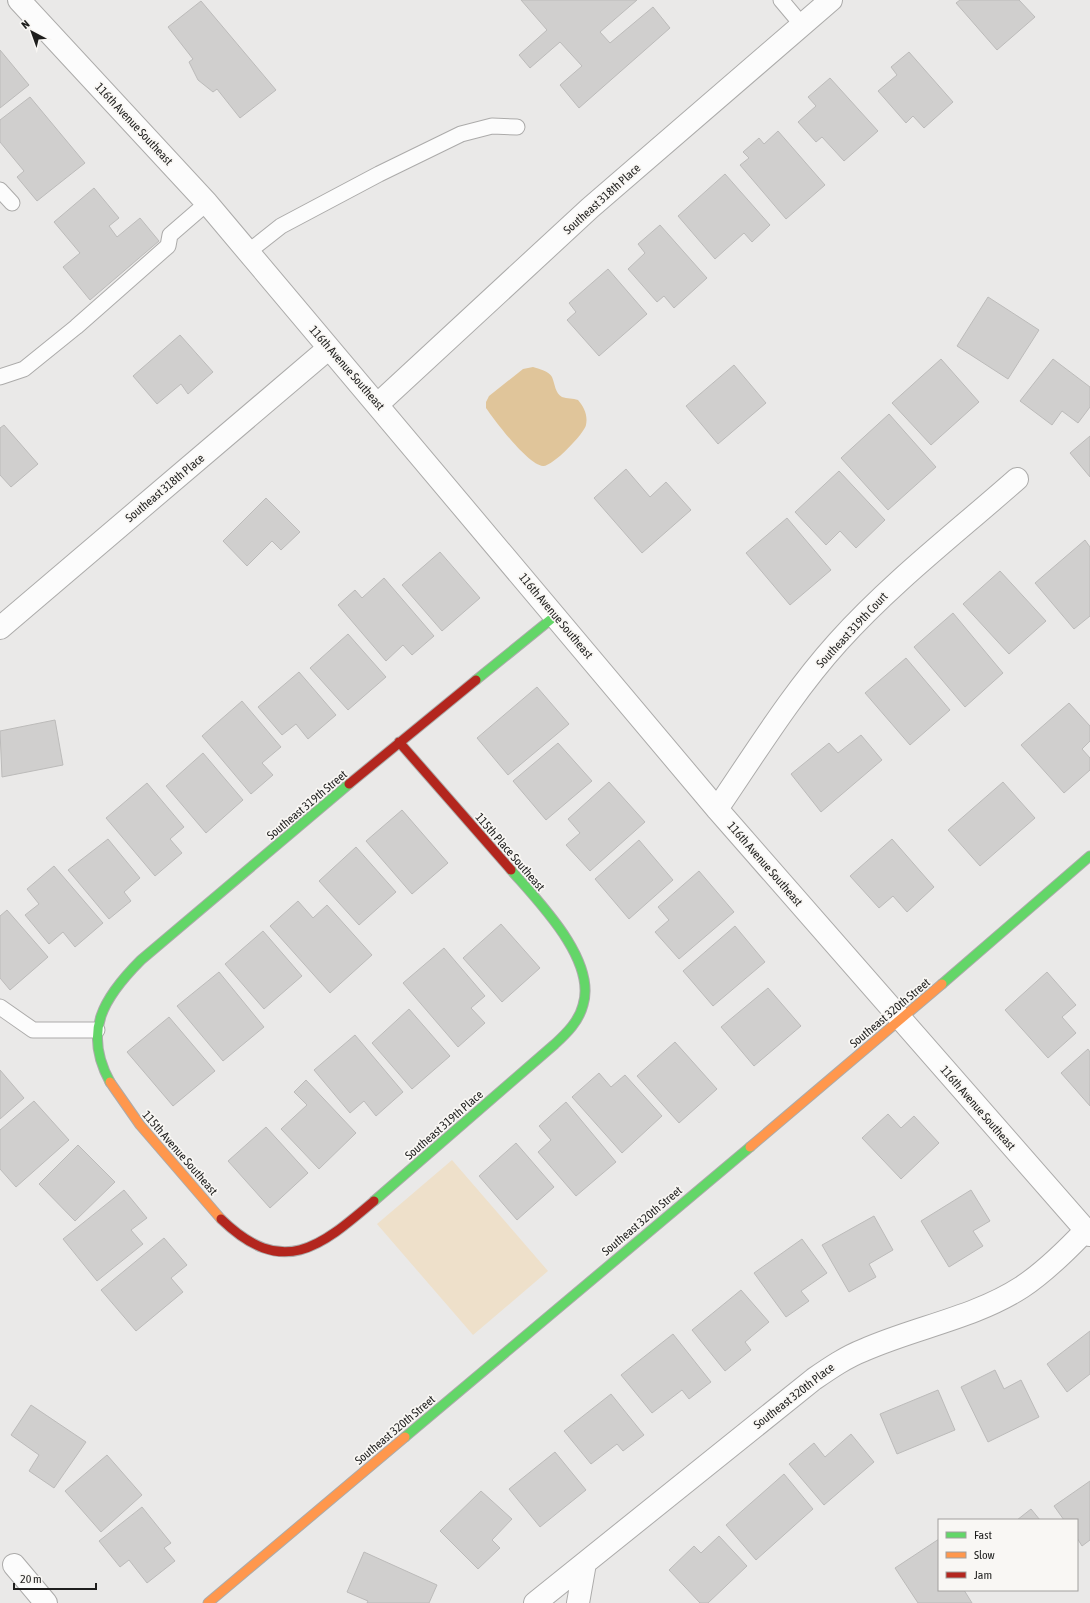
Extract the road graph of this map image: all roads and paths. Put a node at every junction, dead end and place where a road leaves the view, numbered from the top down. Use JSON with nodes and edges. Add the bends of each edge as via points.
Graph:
{"nodes":[{"id":1,"x":19,"y":0,"type":"edge"},
{"id":2,"x":781,"y":0,"type":"edge"},
{"id":3,"x":831,"y":0,"type":"edge"},
{"id":4,"x":802,"y":25,"type":"junction"},
{"id":5,"x":517,"y":127,"type":"dead end"},
{"id":6,"x":0,"y":190,"type":"edge"},
{"id":7,"x":12,"y":203,"type":"dead end"},
{"id":8,"x":207,"y":203,"type":"junction"},
{"id":9,"x":248,"y":252,"type":"junction"},
{"id":10,"x":329,"y":348,"type":"junction"},
{"id":11,"x":0,"y":377,"type":"edge"},
{"id":12,"x":378,"y":404,"type":"junction"},
{"id":13,"x":1018,"y":479,"type":"dead end"},
{"id":14,"x":555,"y":616,"type":"junction"},
{"id":15,"x":0,"y":628,"type":"edge"},
{"id":16,"x":399,"y":742,"type":"junction"},
{"id":17,"x":717,"y":809,"type":"junction"},
{"id":18,"x":1090,"y":856,"type":"edge"},
{"id":19,"x":586,"y":987,"type":"joint"},
{"id":20,"x":0,"y":1006,"type":"edge"},
{"id":21,"x":900,"y":1020,"type":"junction"},
{"id":22,"x":97,"y":1030,"type":"junction"},
{"id":23,"x":1088,"y":1233,"type":"edge"},
{"id":24,"x":289,"y":1253,"type":"joint"},
{"id":25,"x":585,"y":1563,"type":"junction"},
{"id":26,"x":14,"y":1565,"type":"dead end"},
{"id":27,"x":46,"y":1603,"type":"edge"},
{"id":28,"x":208,"y":1603,"type":"edge"},
{"id":29,"x":535,"y":1603,"type":"edge"},
{"id":30,"x":578,"y":1603,"type":"edge"}],
"edges":[{"from":1,"to":8,"type":"street","name":"116th Avenue Southeast"},
{"from":2,"to":4,"type":"lane"},
{"from":3,"to":4,"type":"street","name":"Southeast 318th Place"},
{"from":4,"to":12,"type":"street","name":"Southeast 318th Place","via":[[590,208]]},
{"from":5,"to":9,"type":"lane","via":[[492,126],[461,134],[281,226]]},
{"from":6,"to":7,"type":"lane"},
{"from":8,"to":9,"type":"street","name":"116th Avenue Southeast"},
{"from":8,"to":11,"type":"lane","via":[[170,235],[168,246],[76,327],[24,369]]},
{"from":9,"to":10,"type":"street","name":"116th Avenue Southeast"},
{"from":10,"to":12,"type":"street","name":"116th Avenue Southeast"},
{"from":10,"to":15,"type":"street","name":"Southeast 318th Place"},
{"from":12,"to":14,"type":"street","name":"116th Avenue Southeast"},
{"from":13,"to":17,"type":"street","name":"Southeast 319th Court","via":[[884,595],[839,642],[806,680]]},
{"from":14,"to":16,"type":"street","name":"Southeast 319th Street"},
{"from":14,"to":17,"type":"street","name":"116th Avenue Southeast"},
{"from":16,"to":19,"type":"street","name":"115th Place Southeast","via":[[547,913],[573,951],[583,971]]},
{"from":16,"to":22,"type":"street","name":"Southeast 319th Street","via":[[141,960],[112,993],[103,1009]]},
{"from":17,"to":21,"type":"street","name":"116th Avenue Southeast"},
{"from":18,"to":21,"type":"street","name":"Southeast 320th Street"},
{"from":19,"to":24,"type":"street","name":"Southeast 319th Place","via":[[582,1010],[576,1022],[543,1054],[347,1224],[328,1238],[308,1248]]},
{"from":20,"to":22,"type":"lane","via":[[33,1030]]},
{"from":21,"to":23,"type":"street","name":"116th Avenue Southeast"},
{"from":21,"to":28,"type":"street","name":"Southeast 320th Street"},
{"from":22,"to":24,"type":"street","name":"115th Avenue Southeast","via":[[99,1054],[106,1074],[122,1102],[141,1127],[231,1227],[269,1250]]},
{"from":23,"to":25,"type":"street","name":"Southeast 320th Place","via":[[1044,1271],[1021,1287],[978,1310],[863,1350],[838,1362]]},
{"from":25,"to":29,"type":"street","name":"Southeast 320th Place"},
{"from":25,"to":30,"type":"street"},
{"from":26,"to":27,"type":"street"}]}
